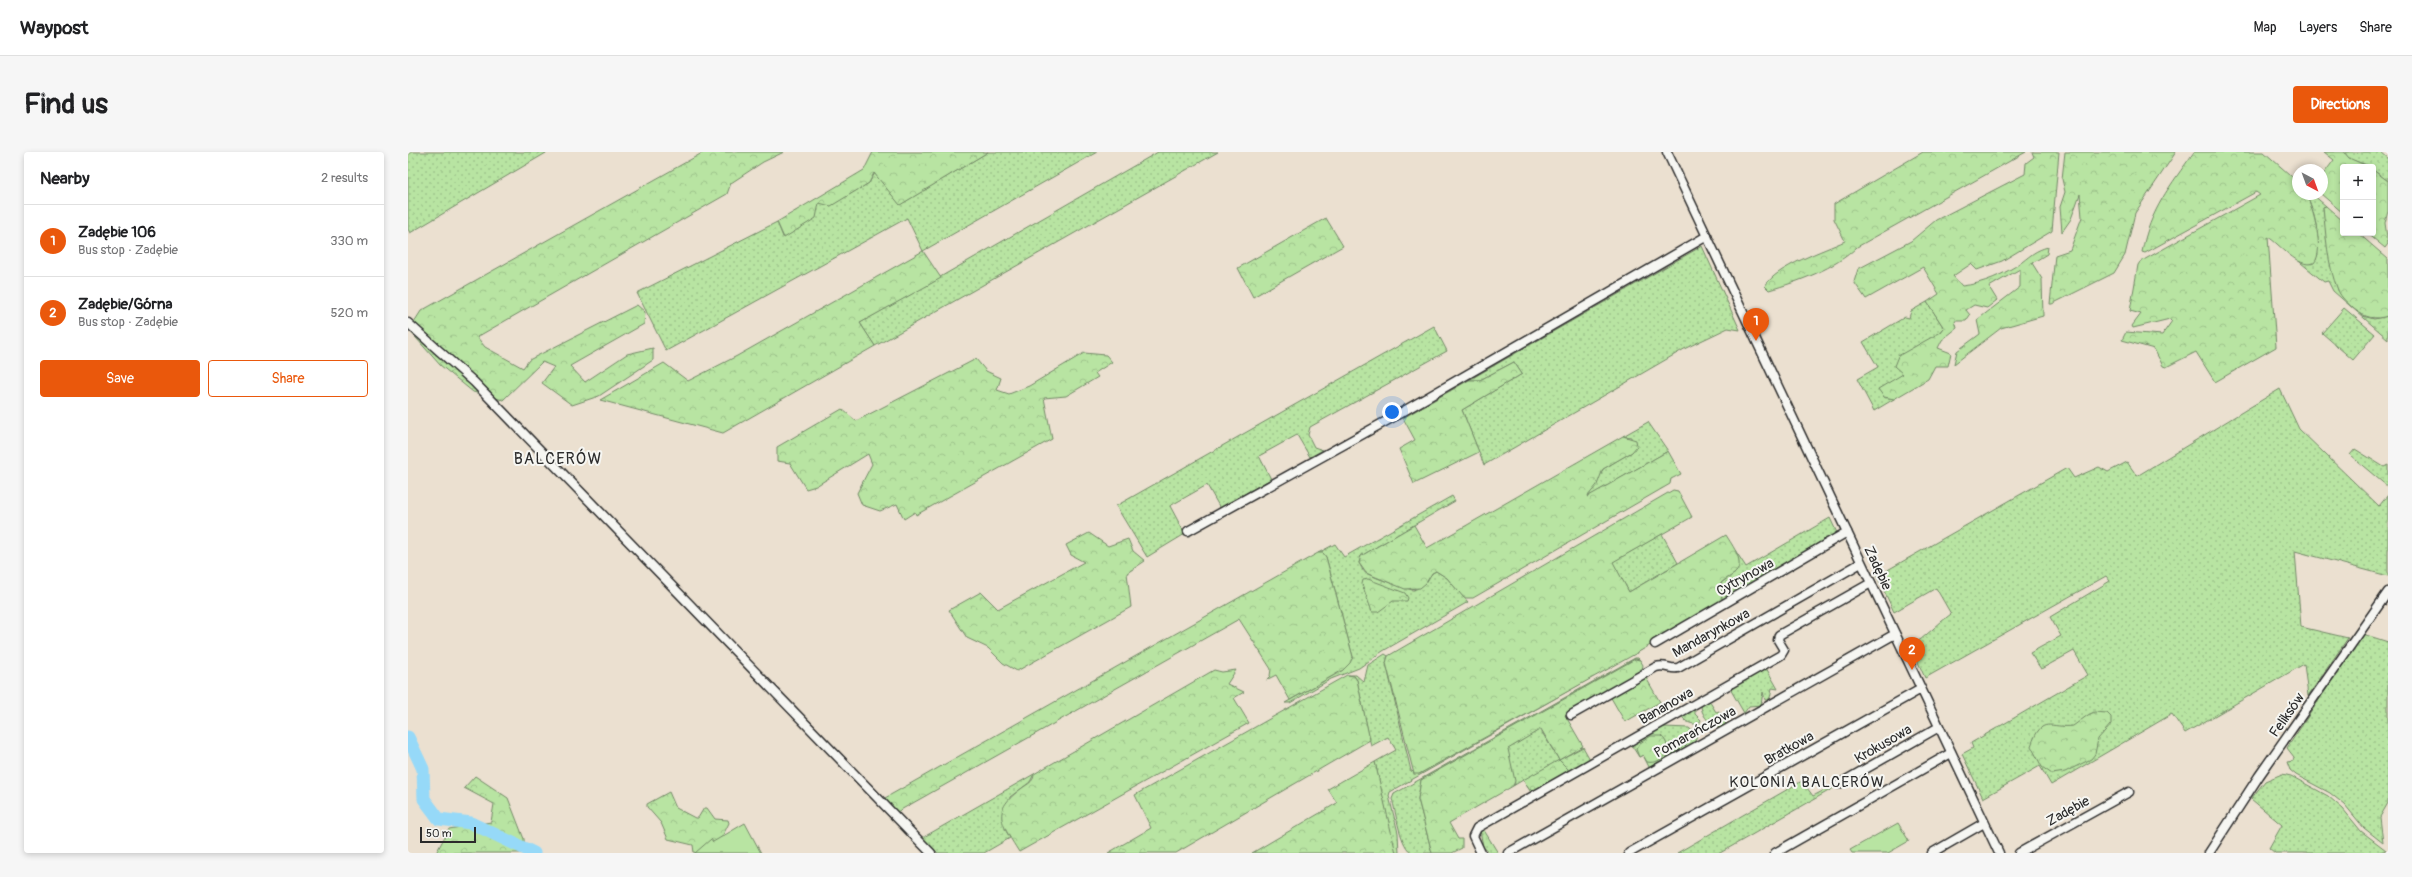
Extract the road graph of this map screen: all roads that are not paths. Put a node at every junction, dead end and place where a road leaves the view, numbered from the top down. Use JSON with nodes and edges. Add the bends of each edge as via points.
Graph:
{"nodes":[{"id":1,"x":1667,"y":152,"type":"edge"},
{"id":2,"x":1707,"y":236,"type":"junction"},
{"id":3,"x":408,"y":323,"type":"edge"},
{"id":4,"x":1188,"y":531,"type":"dead end"},
{"id":5,"x":1847,"y":532,"type":"junction"},
{"id":6,"x":1861,"y":563,"type":"junction"},
{"id":7,"x":1871,"y":584,"type":"junction"},
{"id":8,"x":2388,"y":592,"type":"edge"},
{"id":9,"x":1895,"y":634,"type":"junction"},
{"id":10,"x":1655,"y":644,"type":"dead end"},
{"id":11,"x":1921,"y":689,"type":"junction"},
{"id":12,"x":1571,"y":716,"type":"dead end"},
{"id":13,"x":1939,"y":727,"type":"junction"},
{"id":14,"x":1951,"y":753,"type":"junction"},
{"id":15,"x":1839,"y":784,"type":"dead end"},
{"id":16,"x":2129,"y":792,"type":"dead end"},
{"id":17,"x":1984,"y":823,"type":"junction"},
{"id":18,"x":931,"y":853,"type":"edge"},
{"id":19,"x":1481,"y":853,"type":"edge"},
{"id":20,"x":1508,"y":853,"type":"edge"},
{"id":21,"x":1629,"y":853,"type":"edge"},
{"id":22,"x":1775,"y":853,"type":"edge"},
{"id":23,"x":1932,"y":853,"type":"edge"},
{"id":24,"x":1998,"y":853,"type":"edge"},
{"id":25,"x":2019,"y":853,"type":"edge"},
{"id":26,"x":2209,"y":853,"type":"edge"}],
"edges":[{"from":1,"to":2,"type":"street","name":"Zadębie"},
{"from":2,"to":4,"type":"street","via":[[1390,419]]},
{"from":2,"to":5,"type":"street","name":"Zadębie"},
{"from":3,"to":18,"type":"street","via":[[474,382]]},
{"from":5,"to":6,"type":"street","name":"Zadębie"},
{"from":5,"to":10,"type":"street","name":"Cytrynowa"},
{"from":6,"to":7,"type":"street","name":"Zadębie"},
{"from":6,"to":12,"type":"street","name":"Mandarynkowa","via":[[1678,668],[1664,665],[1656,667]]},
{"from":7,"to":9,"type":"street","name":"Zadębie"},
{"from":7,"to":19,"type":"street","name":"Bananowa","via":[[1779,635],[1778,640],[1784,650],[1781,655],[1477,828],[1473,836]]},
{"from":8,"to":26,"type":"street","name":"Feliksów","via":[[2259,776]]},
{"from":9,"to":11,"type":"street","name":"Zadębie"},
{"from":9,"to":20,"type":"street","name":"Pomarańczowa"},
{"from":11,"to":13,"type":"street","name":"Zadębie"},
{"from":11,"to":21,"type":"street","name":"Bratkowa"},
{"from":13,"to":14,"type":"street","name":"Zadębie"},
{"from":13,"to":15,"type":"street","name":"Krokusowa"},
{"from":14,"to":17,"type":"street","name":"Zadębie"},
{"from":14,"to":22,"type":"street"},
{"from":16,"to":25,"type":"street","name":"Zadębie"},
{"from":17,"to":23,"type":"street"},
{"from":17,"to":24,"type":"street","name":"Zadębie"}]}
